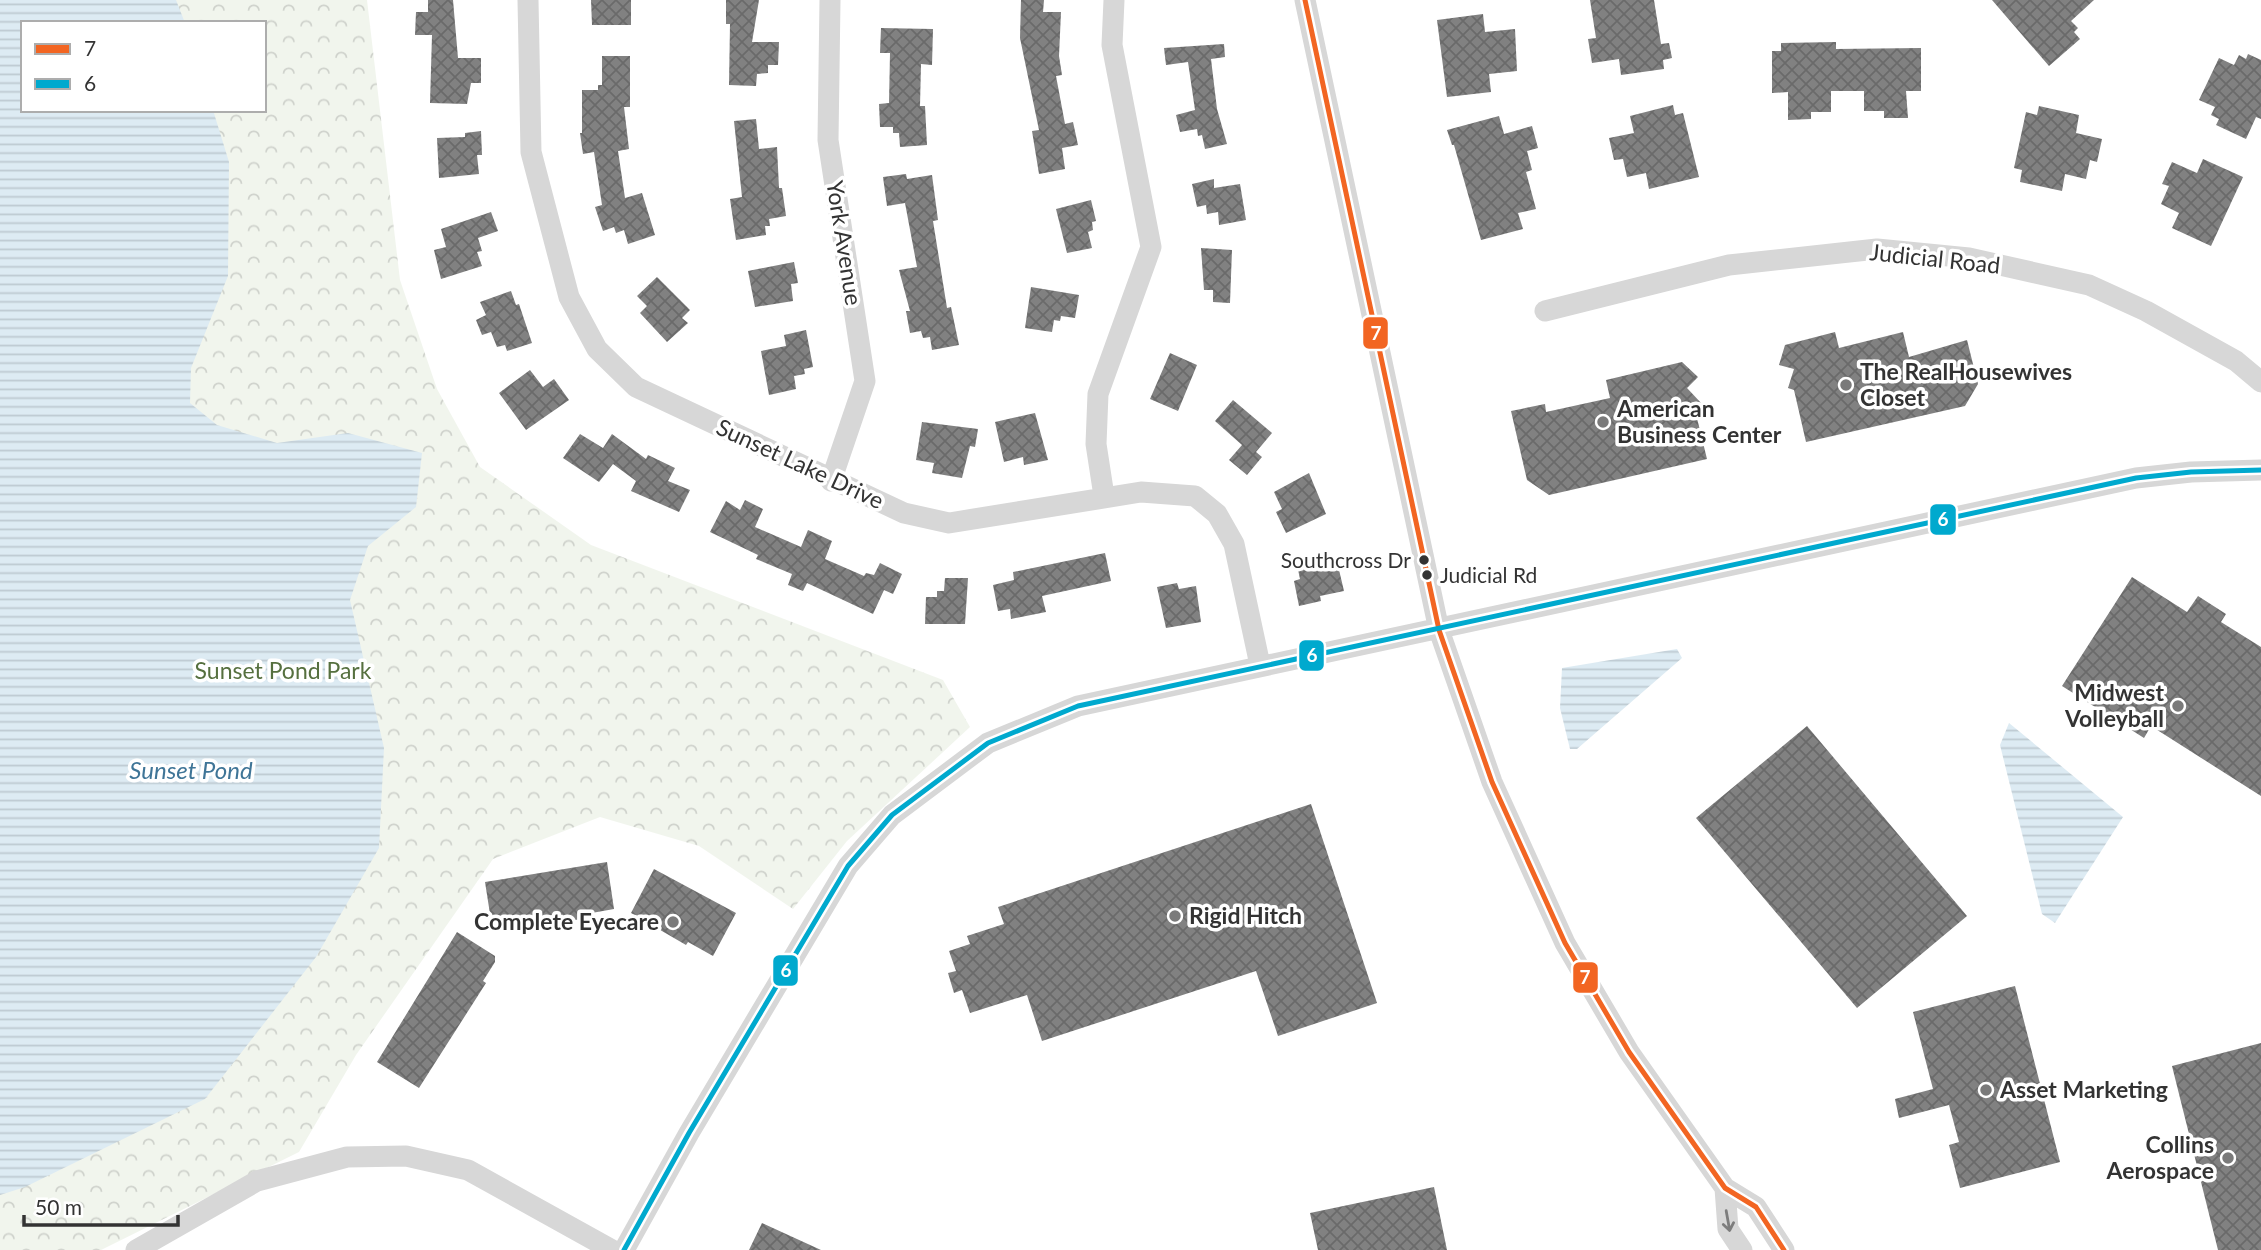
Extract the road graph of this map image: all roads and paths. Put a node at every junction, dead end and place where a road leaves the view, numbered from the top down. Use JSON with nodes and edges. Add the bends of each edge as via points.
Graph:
{"nodes":[{"id":1,"x":528,"y":0,"type":"edge"},
{"id":2,"x":830,"y":0,"type":"edge"},
{"id":3,"x":1114,"y":0,"type":"edge"},
{"id":4,"x":1305,"y":0,"type":"edge"},
{"id":5,"x":1545,"y":310,"type":"dead end"},
{"id":6,"x":2261,"y":382,"type":"edge"},
{"id":7,"x":2261,"y":470,"type":"edge"},
{"id":8,"x":831,"y":481,"type":"junction"},
{"id":9,"x":1104,"y":496,"type":"junction"},
{"id":10,"x":1439,"y":630,"type":"junction"},
{"id":11,"x":1260,"y":665,"type":"junction"},
{"id":12,"x":1725,"y":1188,"type":"junction"},
{"id":13,"x":136,"y":1250,"type":"edge"},
{"id":14,"x":612,"y":1250,"type":"edge"},
{"id":15,"x":624,"y":1250,"type":"edge"},
{"id":16,"x":1742,"y":1250,"type":"edge"},
{"id":17,"x":1784,"y":1250,"type":"edge"}],
"edges":[{"from":1,"to":8,"type":"street","name":"Sunset Lake Drive","via":[[531,152],[569,297],[597,349],[636,387]]},
{"from":2,"to":8,"type":"street","name":"York Avenue","via":[[828,140],[865,381]]},
{"from":3,"to":9,"type":"street","via":[[1112,45],[1151,247],[1098,394],[1096,444]]},
{"from":4,"to":10,"type":"street"},
{"from":5,"to":6,"type":"street","name":"Judicial Road","via":[[1728,265],[1877,249],[1969,258],[2089,285],[2236,361]]},
{"from":7,"to":10,"type":"street","via":[[2136,478]]},
{"from":8,"to":9,"type":"street","name":"Sunset Lake Drive","via":[[904,513],[949,523]]},
{"from":9,"to":11,"type":"street","name":"Sunset Lake Drive","via":[[1141,492],[1195,496],[1217,514],[1234,544]]},
{"from":10,"to":11,"type":"street"},
{"from":10,"to":12,"type":"street","via":[[1492,782],[1565,943],[1629,1052]]},
{"from":11,"to":15,"type":"street","via":[[1078,706],[988,743],[892,815],[848,866]]},
{"from":12,"to":16,"type":"street","one_way":true,"via":[[1728,1230]]},
{"from":12,"to":17,"type":"street","via":[[1756,1207]]},
{"from":13,"to":14,"type":"street","via":[[257,1181],[347,1157],[406,1156],[468,1170]]}]}
